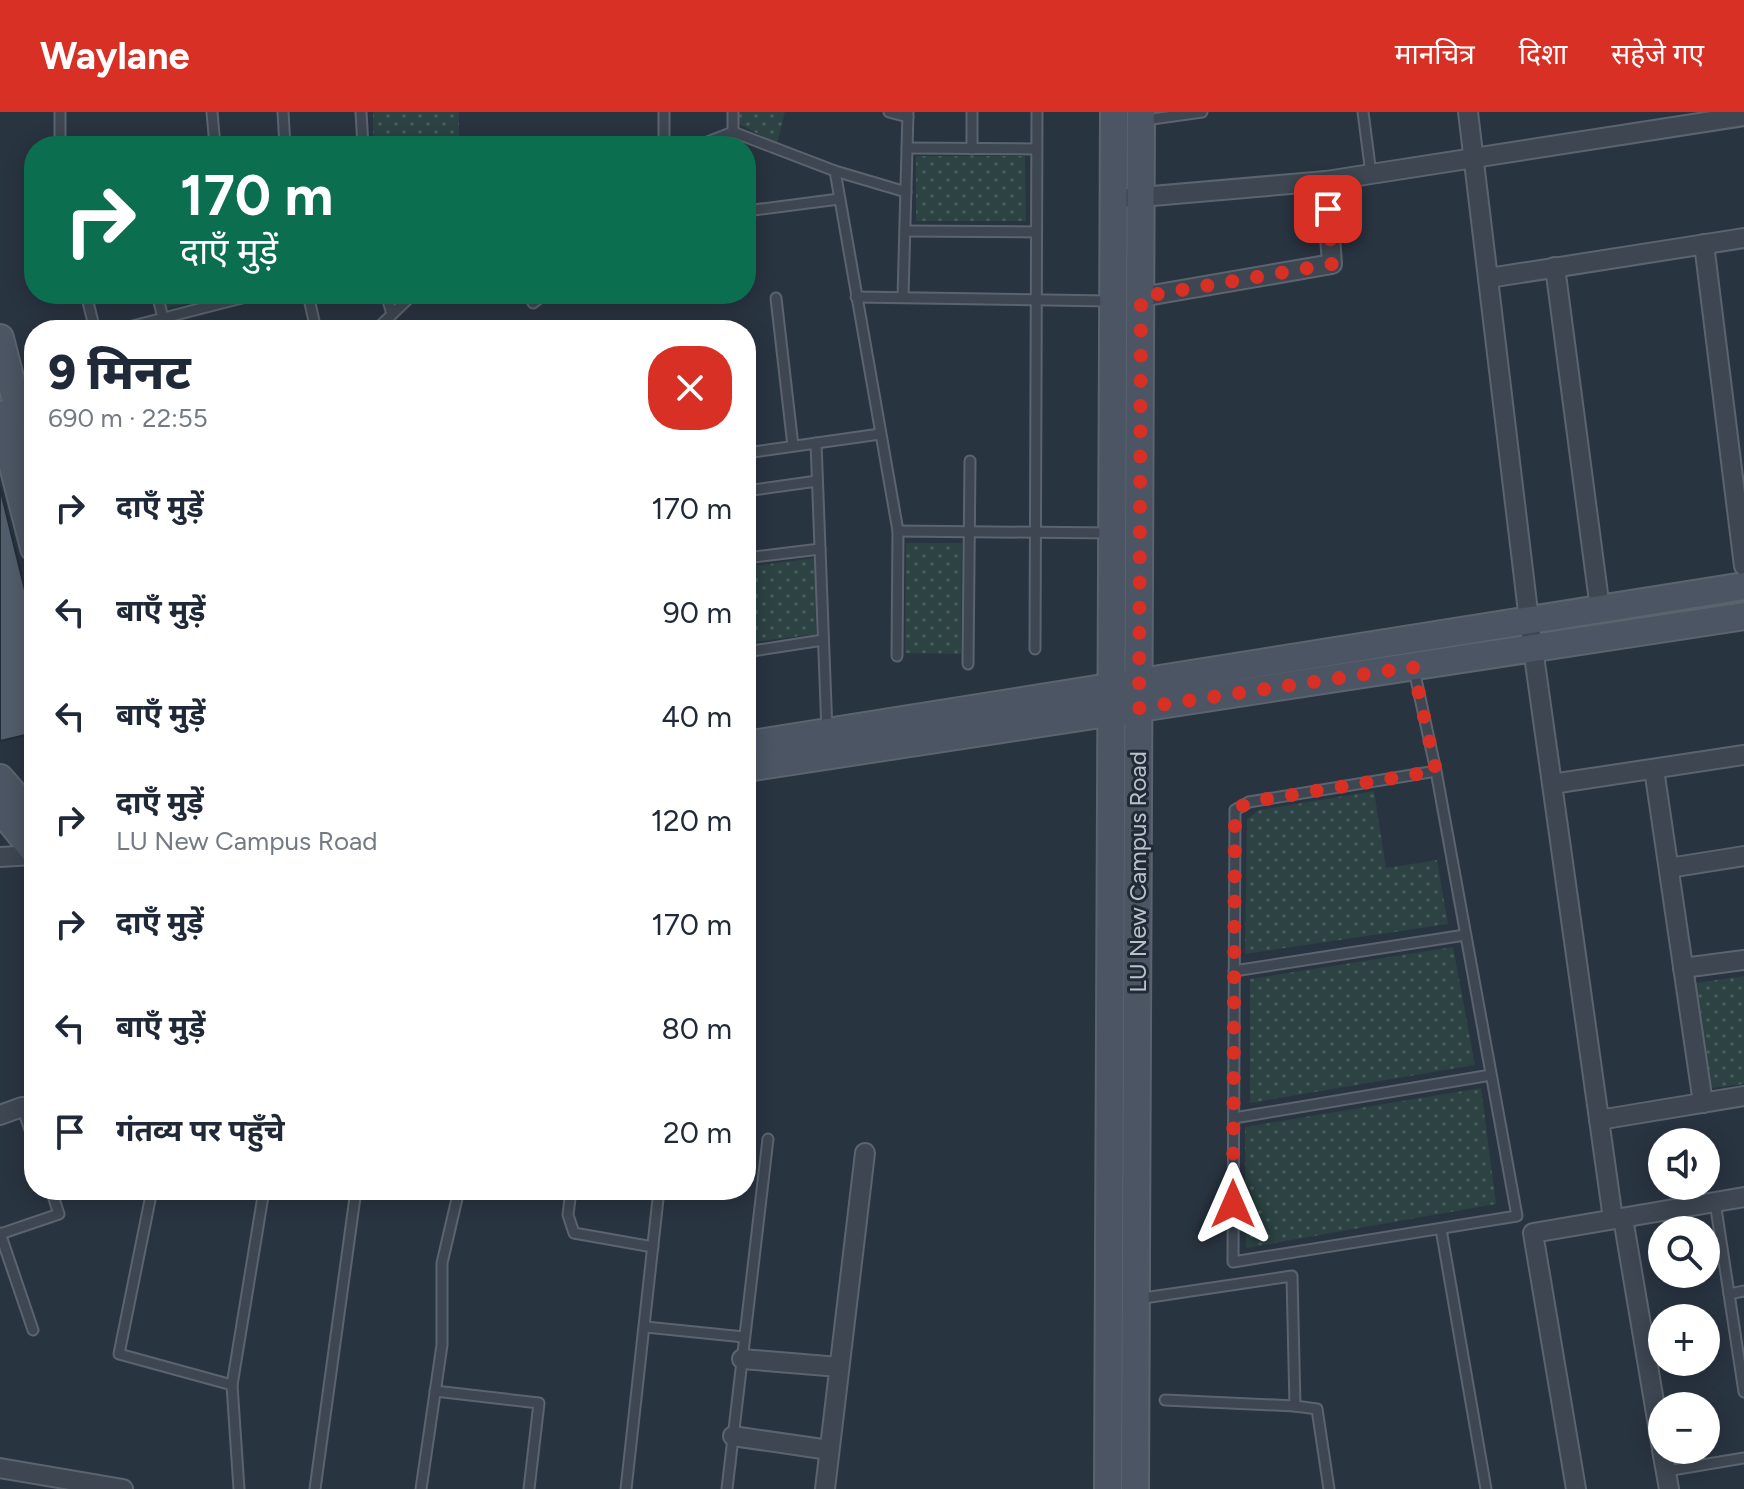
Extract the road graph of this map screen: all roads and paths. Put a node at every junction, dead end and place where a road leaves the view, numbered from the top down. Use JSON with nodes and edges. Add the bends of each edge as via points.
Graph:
{"nodes":[{"id":1,"x":60,"y":112,"type":"edge"},
{"id":2,"x":212,"y":112,"type":"edge"},
{"id":3,"x":283,"y":112,"type":"edge"},
{"id":4,"x":361,"y":112,"type":"edge"},
{"id":5,"x":664,"y":112,"type":"edge"},
{"id":6,"x":733,"y":112,"type":"edge"},
{"id":7,"x":889,"y":112,"type":"edge"},
{"id":8,"x":972,"y":112,"type":"edge"},
{"id":9,"x":1037,"y":112,"type":"edge"},
{"id":10,"x":1114,"y":112,"type":"edge"},
{"id":11,"x":1202,"y":112,"type":"edge"},
{"id":12,"x":1363,"y":112,"type":"edge"},
{"id":13,"x":1468,"y":112,"type":"edge"},
{"id":14,"x":908,"y":115,"type":"edge"},
{"id":15,"x":1141,"y":116,"type":"edge"},
{"id":16,"x":1744,"y":116,"type":"edge"},
{"id":17,"x":733,"y":132,"type":"junction"},
{"id":18,"x":60,"y":136,"type":"edge"},
{"id":19,"x":214,"y":136,"type":"edge"},
{"id":20,"x":284,"y":136,"type":"edge"},
{"id":21,"x":362,"y":136,"type":"edge"},
{"id":22,"x":664,"y":136,"type":"edge"},
{"id":23,"x":725,"y":136,"type":"edge"},
{"id":24,"x":743,"y":136,"type":"edge"},
{"id":25,"x":756,"y":141,"type":"edge"},
{"id":26,"x":907,"y":148,"type":"junction"},
{"id":27,"x":972,"y":149,"type":"junction"},
{"id":28,"x":1036,"y":149,"type":"junction"},
{"id":29,"x":1474,"y":158,"type":"junction"},
{"id":30,"x":835,"y":171,"type":"junction"},
{"id":31,"x":1371,"y":174,"type":"junction"},
{"id":32,"x":1326,"y":181,"type":"junction"},
{"id":33,"x":906,"y":192,"type":"junction"},
{"id":34,"x":1126,"y":198,"type":"junction"},
{"id":35,"x":839,"y":199,"type":"junction"},
{"id":36,"x":756,"y":210,"type":"edge"},
{"id":37,"x":905,"y":231,"type":"junction"},
{"id":38,"x":1036,"y":232,"type":"junction"},
{"id":39,"x":1744,"y":238,"type":"edge"},
{"id":40,"x":1704,"y":244,"type":"junction"},
{"id":41,"x":1555,"y":267,"type":"junction"},
{"id":42,"x":1489,"y":278,"type":"junction"},
{"id":43,"x":856,"y":297,"type":"junction"},
{"id":44,"x":903,"y":297,"type":"junction"},
{"id":45,"x":1141,"y":297,"type":"junction"},
{"id":46,"x":776,"y":298,"type":"dead end"},
{"id":47,"x":1036,"y":300,"type":"junction"},
{"id":48,"x":1113,"y":301,"type":"junction"},
{"id":49,"x":160,"y":304,"type":"edge"},
{"id":50,"x":210,"y":304,"type":"edge"},
{"id":51,"x":389,"y":304,"type":"edge"},
{"id":52,"x":402,"y":304,"type":"edge"},
{"id":53,"x":392,"y":314,"type":"junction"},
{"id":54,"x":163,"y":318,"type":"junction"},
{"id":55,"x":155,"y":320,"type":"edge"},
{"id":56,"x":386,"y":320,"type":"edge"},
{"id":57,"x":0,"y":338,"type":"edge"},
{"id":58,"x":19,"y":421,"type":"edge"},
{"id":59,"x":880,"y":434,"type":"junction"},
{"id":60,"x":816,"y":443,"type":"junction"},
{"id":61,"x":793,"y":446,"type":"junction"},
{"id":62,"x":756,"y":452,"type":"edge"},
{"id":63,"x":970,"y":461,"type":"dead end"},
{"id":64,"x":24,"y":463,"type":"edge"},
{"id":65,"x":817,"y":481,"type":"junction"},
{"id":66,"x":756,"y":490,"type":"edge"},
{"id":67,"x":898,"y":531,"type":"junction"},
{"id":68,"x":971,"y":532,"type":"junction"},
{"id":69,"x":1035,"y":533,"type":"junction"},
{"id":70,"x":1112,"y":533,"type":"junction"},
{"id":71,"x":1140,"y":534,"type":"junction"},
{"id":72,"x":820,"y":549,"type":"junction"},
{"id":73,"x":756,"y":557,"type":"edge"},
{"id":74,"x":1744,"y":566,"type":"edge"},
{"id":75,"x":1744,"y":586,"type":"edge"},
{"id":76,"x":1600,"y":609,"type":"junction"},
{"id":77,"x":1744,"y":616,"type":"edge"},
{"id":78,"x":1529,"y":620,"type":"junction"},
{"id":79,"x":823,"y":640,"type":"junction"},
{"id":80,"x":1533,"y":648,"type":"junction"},
{"id":81,"x":1035,"y":649,"type":"dead end"},
{"id":82,"x":756,"y":650,"type":"edge"},
{"id":83,"x":897,"y":656,"type":"dead end"},
{"id":84,"x":968,"y":664,"type":"dead end"},
{"id":85,"x":1413,"y":667,"type":"junction"},
{"id":86,"x":1139,"y":695,"type":"junction"},
{"id":87,"x":1112,"y":699,"type":"junction"},
{"id":88,"x":827,"y":744,"type":"junction"},
{"id":89,"x":756,"y":745,"type":"edge"},
{"id":90,"x":1744,"y":755,"type":"edge"},
{"id":91,"x":756,"y":765,"type":"edge"},
{"id":92,"x":1654,"y":769,"type":"junction"},
{"id":93,"x":1436,"y":771,"type":"junction"},
{"id":94,"x":0,"y":778,"type":"edge"},
{"id":95,"x":1552,"y":784,"type":"junction"},
{"id":96,"x":24,"y":806,"type":"edge"},
{"id":97,"x":0,"y":809,"type":"edge"},
{"id":98,"x":24,"y":840,"type":"edge"},
{"id":99,"x":24,"y":854,"type":"edge"},
{"id":100,"x":1744,"y":856,"type":"edge"},
{"id":101,"x":0,"y":857,"type":"edge"},
{"id":102,"x":1669,"y":868,"type":"junction"},
{"id":103,"x":1465,"y":935,"type":"junction"},
{"id":104,"x":1744,"y":960,"type":"edge"},
{"id":105,"x":1683,"y":968,"type":"junction"},
{"id":106,"x":1234,"y":971,"type":"junction"},
{"id":107,"x":1491,"y":1075,"type":"junction"},
{"id":108,"x":1744,"y":1096,"type":"edge"},
{"id":109,"x":1703,"y":1103,"type":"junction"},
{"id":110,"x":22,"y":1107,"type":"joint"},
{"id":111,"x":24,"y":1113,"type":"edge"},
{"id":112,"x":0,"y":1115,"type":"edge"},
{"id":113,"x":1234,"y":1118,"type":"junction"},
{"id":114,"x":1599,"y":1120,"type":"junction"},
{"id":115,"x":768,"y":1139,"type":"dead end"},
{"id":116,"x":865,"y":1153,"type":"dead end"},
{"id":117,"x":1744,"y":1197,"type":"edge"},
{"id":118,"x":54,"y":1200,"type":"edge"},
{"id":119,"x":150,"y":1200,"type":"edge"},
{"id":120,"x":262,"y":1200,"type":"edge"},
{"id":121,"x":355,"y":1200,"type":"edge"},
{"id":122,"x":457,"y":1200,"type":"edge"},
{"id":123,"x":570,"y":1200,"type":"edge"},
{"id":124,"x":658,"y":1200,"type":"edge"},
{"id":125,"x":1715,"y":1202,"type":"junction"},
{"id":126,"x":1618,"y":1219,"type":"junction"},
{"id":127,"x":1441,"y":1229,"type":"junction"},
{"id":128,"x":0,"y":1234,"type":"edge"},
{"id":129,"x":653,"y":1247,"type":"junction"},
{"id":130,"x":1744,"y":1291,"type":"edge"},
{"id":131,"x":1729,"y":1294,"type":"junction"},
{"id":132,"x":1136,"y":1299,"type":"junction"},
{"id":133,"x":1109,"y":1301,"type":"junction"},
{"id":134,"x":646,"y":1327,"type":"junction"},
{"id":135,"x":33,"y":1330,"type":"dead end"},
{"id":136,"x":744,"y":1337,"type":"junction"},
{"id":137,"x":742,"y":1359,"type":"junction"},
{"id":138,"x":839,"y":1367,"type":"junction"},
{"id":139,"x":232,"y":1385,"type":"junction"},
{"id":140,"x":435,"y":1391,"type":"junction"},
{"id":141,"x":1651,"y":1392,"type":"edge"},
{"id":142,"x":1744,"y":1392,"type":"edge"},
{"id":143,"x":1165,"y":1400,"type":"dead end"},
{"id":144,"x":1295,"y":1406,"type":"junction"},
{"id":145,"x":733,"y":1436,"type":"junction"},
{"id":146,"x":829,"y":1450,"type":"junction"},
{"id":147,"x":1744,"y":1458,"type":"edge"},
{"id":148,"x":0,"y":1468,"type":"edge"},
{"id":149,"x":1667,"y":1480,"type":"edge"},
{"id":150,"x":99,"y":1487,"type":"edge"},
{"id":151,"x":123,"y":1489,"type":"edge"},
{"id":152,"x":239,"y":1489,"type":"edge"},
{"id":153,"x":315,"y":1489,"type":"edge"},
{"id":154,"x":421,"y":1489,"type":"edge"},
{"id":155,"x":529,"y":1489,"type":"edge"},
{"id":156,"x":626,"y":1489,"type":"edge"},
{"id":157,"x":727,"y":1489,"type":"edge"},
{"id":158,"x":825,"y":1489,"type":"edge"},
{"id":159,"x":1108,"y":1489,"type":"edge"},
{"id":160,"x":1135,"y":1489,"type":"edge"},
{"id":161,"x":1329,"y":1489,"type":"edge"},
{"id":162,"x":1486,"y":1489,"type":"edge"},
{"id":163,"x":1576,"y":1489,"type":"edge"}],
"edges":[{"from":1,"to":18,"type":"lane"},
{"from":2,"to":19,"type":"lane"},
{"from":3,"to":20,"type":"lane"},
{"from":4,"to":21,"type":"lane"},
{"from":5,"to":22,"type":"lane"},
{"from":6,"to":17,"type":"lane"},
{"from":7,"to":14,"type":"lane"},
{"from":8,"to":27,"type":"lane"},
{"from":9,"to":28,"type":"lane"},
{"from":10,"to":34,"type":"street","name":"LU New Campus Road"},
{"from":11,"to":15,"type":"lane"},
{"from":12,"to":31,"type":"lane"},
{"from":13,"to":29,"type":"street"},
{"from":14,"to":26,"type":"lane"},
{"from":15,"to":34,"type":"street","name":"LU New Campus Road"},
{"from":16,"to":29,"type":"street"},
{"from":17,"to":23,"type":"lane"},
{"from":17,"to":24,"type":"lane"},
{"from":25,"to":30,"type":"lane"},
{"from":26,"to":27,"type":"lane"},
{"from":26,"to":33,"type":"lane"},
{"from":27,"to":28,"type":"lane"},
{"from":28,"to":38,"type":"lane"},
{"from":29,"to":31,"type":"street"},
{"from":29,"to":42,"type":"street"},
{"from":30,"to":33,"type":"lane"},
{"from":30,"to":35,"type":"lane"},
{"from":31,"to":32,"type":"street"},
{"from":32,"to":34,"type":"street"},
{"from":32,"to":45,"type":"street","via":[[1332,264]]},
{"from":33,"to":37,"type":"lane"},
{"from":34,"to":45,"type":"street","name":"LU New Campus Road"},
{"from":34,"to":48,"type":"street","name":"LU New Campus Road"},
{"from":35,"to":36,"type":"lane"},
{"from":35,"to":43,"type":"lane"},
{"from":37,"to":38,"type":"lane"},
{"from":37,"to":44,"type":"lane"},
{"from":38,"to":47,"type":"lane"},
{"from":39,"to":40,"type":"street"},
{"from":40,"to":41,"type":"street"},
{"from":40,"to":74,"type":"street"},
{"from":41,"to":42,"type":"street"},
{"from":41,"to":76,"type":"street"},
{"from":42,"to":78,"type":"street"},
{"from":43,"to":44,"type":"lane"},
{"from":43,"to":59,"type":"lane"},
{"from":44,"to":47,"type":"lane"},
{"from":45,"to":71,"type":"street","name":"LU New Campus Road"},
{"from":46,"to":61,"type":"lane"},
{"from":47,"to":48,"type":"lane"},
{"from":47,"to":69,"type":"lane"},
{"from":48,"to":70,"type":"street","name":"LU New Campus Road"},
{"from":49,"to":54,"type":"lane"},
{"from":50,"to":54,"type":"lane"},
{"from":51,"to":53,"type":"lane"},
{"from":52,"to":53,"type":"lane"},
{"from":53,"to":56,"type":"lane"},
{"from":54,"to":55,"type":"lane"},
{"from":57,"to":58,"type":"street"},
{"from":58,"to":64,"type":"street"},
{"from":59,"to":60,"type":"lane"},
{"from":59,"to":67,"type":"lane"},
{"from":60,"to":61,"type":"lane"},
{"from":60,"to":65,"type":"lane"},
{"from":61,"to":62,"type":"lane"},
{"from":63,"to":68,"type":"lane"},
{"from":65,"to":66,"type":"lane"},
{"from":65,"to":72,"type":"lane"},
{"from":67,"to":68,"type":"lane"},
{"from":67,"to":83,"type":"lane"},
{"from":68,"to":69,"type":"lane"},
{"from":68,"to":84,"type":"lane"},
{"from":69,"to":70,"type":"lane"},
{"from":69,"to":81,"type":"lane"},
{"from":70,"to":71,"type":"lane"},
{"from":70,"to":87,"type":"street","name":"LU New Campus Road"},
{"from":71,"to":86,"type":"street","name":"LU New Campus Road"},
{"from":72,"to":73,"type":"lane"},
{"from":72,"to":79,"type":"lane"},
{"from":75,"to":76,"type":"street"},
{"from":76,"to":78,"type":"street"},
{"from":77,"to":80,"type":"street"},
{"from":78,"to":80,"type":"street"},
{"from":78,"to":86,"type":"street"},
{"from":79,"to":82,"type":"lane"},
{"from":79,"to":88,"type":"lane"},
{"from":80,"to":85,"type":"street"},
{"from":80,"to":95,"type":"street"},
{"from":85,"to":86,"type":"street"},
{"from":85,"to":93,"type":"lane"},
{"from":86,"to":87,"type":"street"},
{"from":86,"to":132,"type":"street","name":"LU New Campus Road"},
{"from":87,"to":88,"type":"street"},
{"from":87,"to":133,"type":"street","name":"LU New Campus Road"},
{"from":88,"to":89,"type":"street"},
{"from":88,"to":91,"type":"street"},
{"from":90,"to":92,"type":"street"},
{"from":92,"to":95,"type":"street"},
{"from":92,"to":102,"type":"street"},
{"from":93,"to":103,"type":"lane"},
{"from":93,"to":106,"type":"lane","via":[[1249,802],[1235,810]]},
{"from":94,"to":96,"type":"street"},
{"from":95,"to":114,"type":"street"},
{"from":97,"to":98,"type":"street"},
{"from":99,"to":101,"type":"street"},
{"from":100,"to":102,"type":"street"},
{"from":102,"to":105,"type":"street"},
{"from":103,"to":106,"type":"lane"},
{"from":103,"to":107,"type":"lane"},
{"from":104,"to":105,"type":"street"},
{"from":105,"to":109,"type":"street"},
{"from":106,"to":113,"type":"lane"},
{"from":107,"to":113,"type":"lane"},
{"from":107,"to":127,"type":"lane","via":[[1517,1216]]},
{"from":108,"to":109,"type":"street"},
{"from":109,"to":114,"type":"street"},
{"from":110,"to":111,"type":"lane"},
{"from":110,"to":112,"type":"street"},
{"from":113,"to":127,"type":"lane","via":[[1233,1262]]},
{"from":114,"to":126,"type":"street"},
{"from":115,"to":136,"type":"lane"},
{"from":116,"to":138,"type":"street"},
{"from":117,"to":125,"type":"street"},
{"from":118,"to":128,"type":"lane","via":[[59,1214]]},
{"from":119,"to":139,"type":"lane","via":[[119,1354]]},
{"from":120,"to":139,"type":"lane"},
{"from":121,"to":153,"type":"lane"},
{"from":122,"to":140,"type":"lane","via":[[442,1263],[442,1345]]},
{"from":123,"to":129,"type":"lane","via":[[574,1233]]},
{"from":124,"to":129,"type":"lane"},
{"from":125,"to":126,"type":"street"},
{"from":125,"to":131,"type":"lane"},
{"from":126,"to":141,"type":"street"},
{"from":126,"to":163,"type":"street","via":[[1533,1233]]},
{"from":127,"to":162,"type":"lane"},
{"from":128,"to":135,"type":"lane"},
{"from":129,"to":134,"type":"lane"},
{"from":130,"to":131,"type":"lane"},
{"from":131,"to":142,"type":"lane"},
{"from":132,"to":133,"type":"lane"},
{"from":132,"to":144,"type":"lane","via":[[1292,1276]]},
{"from":132,"to":160,"type":"street","name":"LU New Campus Road"},
{"from":133,"to":159,"type":"street","name":"LU New Campus Road"},
{"from":134,"to":136,"type":"lane"},
{"from":134,"to":156,"type":"lane"},
{"from":136,"to":137,"type":"lane"},
{"from":137,"to":138,"type":"street"},
{"from":137,"to":145,"type":"lane"},
{"from":138,"to":146,"type":"street"},
{"from":139,"to":152,"type":"lane"},
{"from":140,"to":154,"type":"lane"},
{"from":140,"to":155,"type":"lane","via":[[539,1403]]},
{"from":143,"to":144,"type":"lane"},
{"from":144,"to":161,"type":"lane","via":[[1317,1409]]},
{"from":145,"to":146,"type":"street"},
{"from":145,"to":157,"type":"lane"},
{"from":146,"to":158,"type":"street"},
{"from":147,"to":149,"type":"lane"},
{"from":148,"to":150,"type":"street"},
{"from":150,"to":151,"type":"street"}]}
